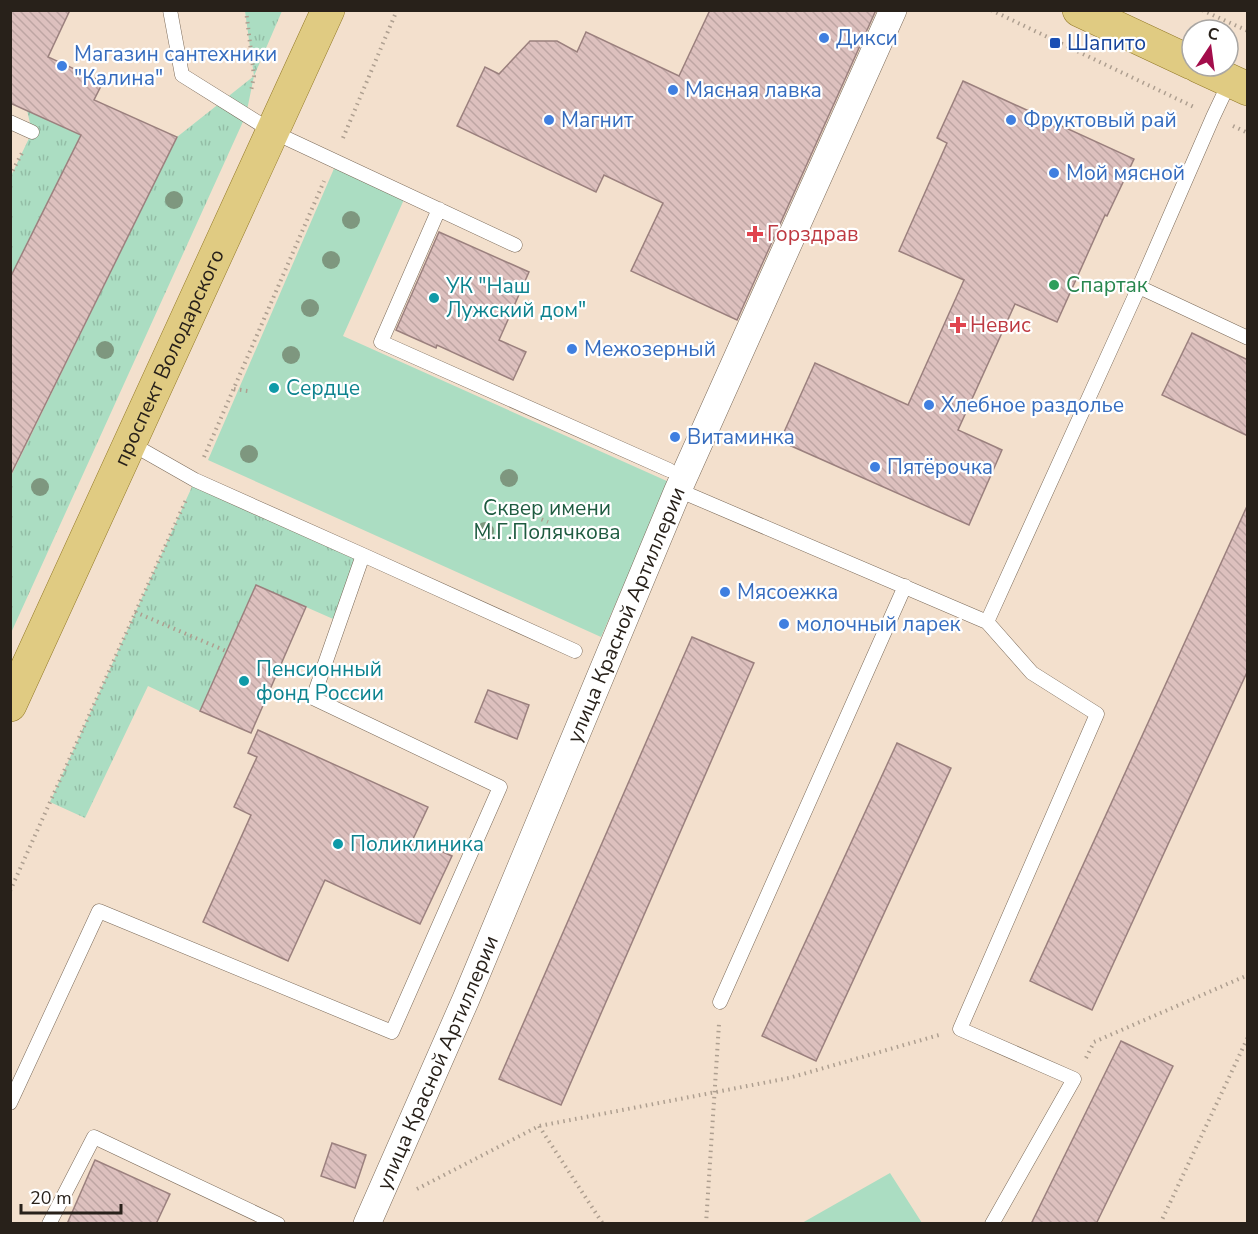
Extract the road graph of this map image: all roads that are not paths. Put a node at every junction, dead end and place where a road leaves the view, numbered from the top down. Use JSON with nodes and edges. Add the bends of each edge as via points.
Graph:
{"nodes":[{"id":1,"x":170,"y":10,"type":"edge"},
{"id":2,"x":328,"y":10,"type":"edge"},
{"id":3,"x":893,"y":10,"type":"edge"},
{"id":4,"x":1079,"y":10,"type":"edge"},
{"id":5,"x":1180,"y":57,"type":"edge"},
{"id":6,"x":1224,"y":78,"type":"edge"},
{"id":7,"x":1239,"y":85,"type":"edge"},
{"id":8,"x":10,"y":122,"type":"edge"},
{"id":9,"x":259,"y":124,"type":"junction"},
{"id":10,"x":32,"y":132,"type":"dead end"},
{"id":11,"x":439,"y":209,"type":"junction"},
{"id":12,"x":514,"y":245,"type":"dead end"},
{"id":13,"x":1139,"y":287,"type":"junction"},
{"id":14,"x":1248,"y":338,"type":"edge"},
{"id":15,"x":130,"y":443,"type":"junction"},
{"id":16,"x":674,"y":480,"type":"junction"},
{"id":17,"x":363,"y":555,"type":"junction"},
{"id":18,"x":905,"y":586,"type":"junction"},
{"id":19,"x":987,"y":622,"type":"junction"},
{"id":20,"x":575,"y":651,"type":"dead end"},
{"id":21,"x":10,"y":705,"type":"edge"},
{"id":22,"x":720,"y":1002,"type":"road end"},
{"id":23,"x":10,"y":1103,"type":"edge"},
{"id":24,"x":370,"y":1218,"type":"edge"},
{"id":25,"x":49,"y":1224,"type":"edge"},
{"id":26,"x":278,"y":1224,"type":"edge"},
{"id":27,"x":992,"y":1224,"type":"edge"}],
"edges":[{"from":1,"to":9,"type":"lane","via":[[182,75]]},
{"from":2,"to":9,"type":"main road","name":"проспект Володарского"},
{"from":3,"to":16,"type":"street","name":"улица Красной Артиллерии"},
{"from":4,"to":5,"type":"main road"},
{"from":6,"to":7,"type":"main road"},
{"from":7,"to":13,"type":"lane","via":[[1213,117]]},
{"from":8,"to":10,"type":"lane"},
{"from":9,"to":11,"type":"lane"},
{"from":9,"to":15,"type":"main road","name":"проспект Володарского"},
{"from":11,"to":12,"type":"lane"},
{"from":11,"to":16,"type":"lane","via":[[381,342]]},
{"from":13,"to":14,"type":"lane"},
{"from":13,"to":19,"type":"lane"},
{"from":15,"to":17,"type":"lane","via":[[195,480]]},
{"from":15,"to":21,"type":"main road","name":"проспект Володарского"},
{"from":16,"to":18,"type":"lane"},
{"from":16,"to":24,"type":"street","name":"улица Красной Артиллерии","via":[[466,999]]},
{"from":17,"to":20,"type":"lane"},
{"from":17,"to":23,"type":"lane","via":[[313,698],[500,787],[392,1032],[99,911]]},
{"from":18,"to":19,"type":"lane"},
{"from":18,"to":22,"type":"lane"},
{"from":19,"to":27,"type":"lane","via":[[1032,673],[1097,714],[960,1029],[1074,1079]]},
{"from":25,"to":26,"type":"lane","via":[[94,1137]]}]}
